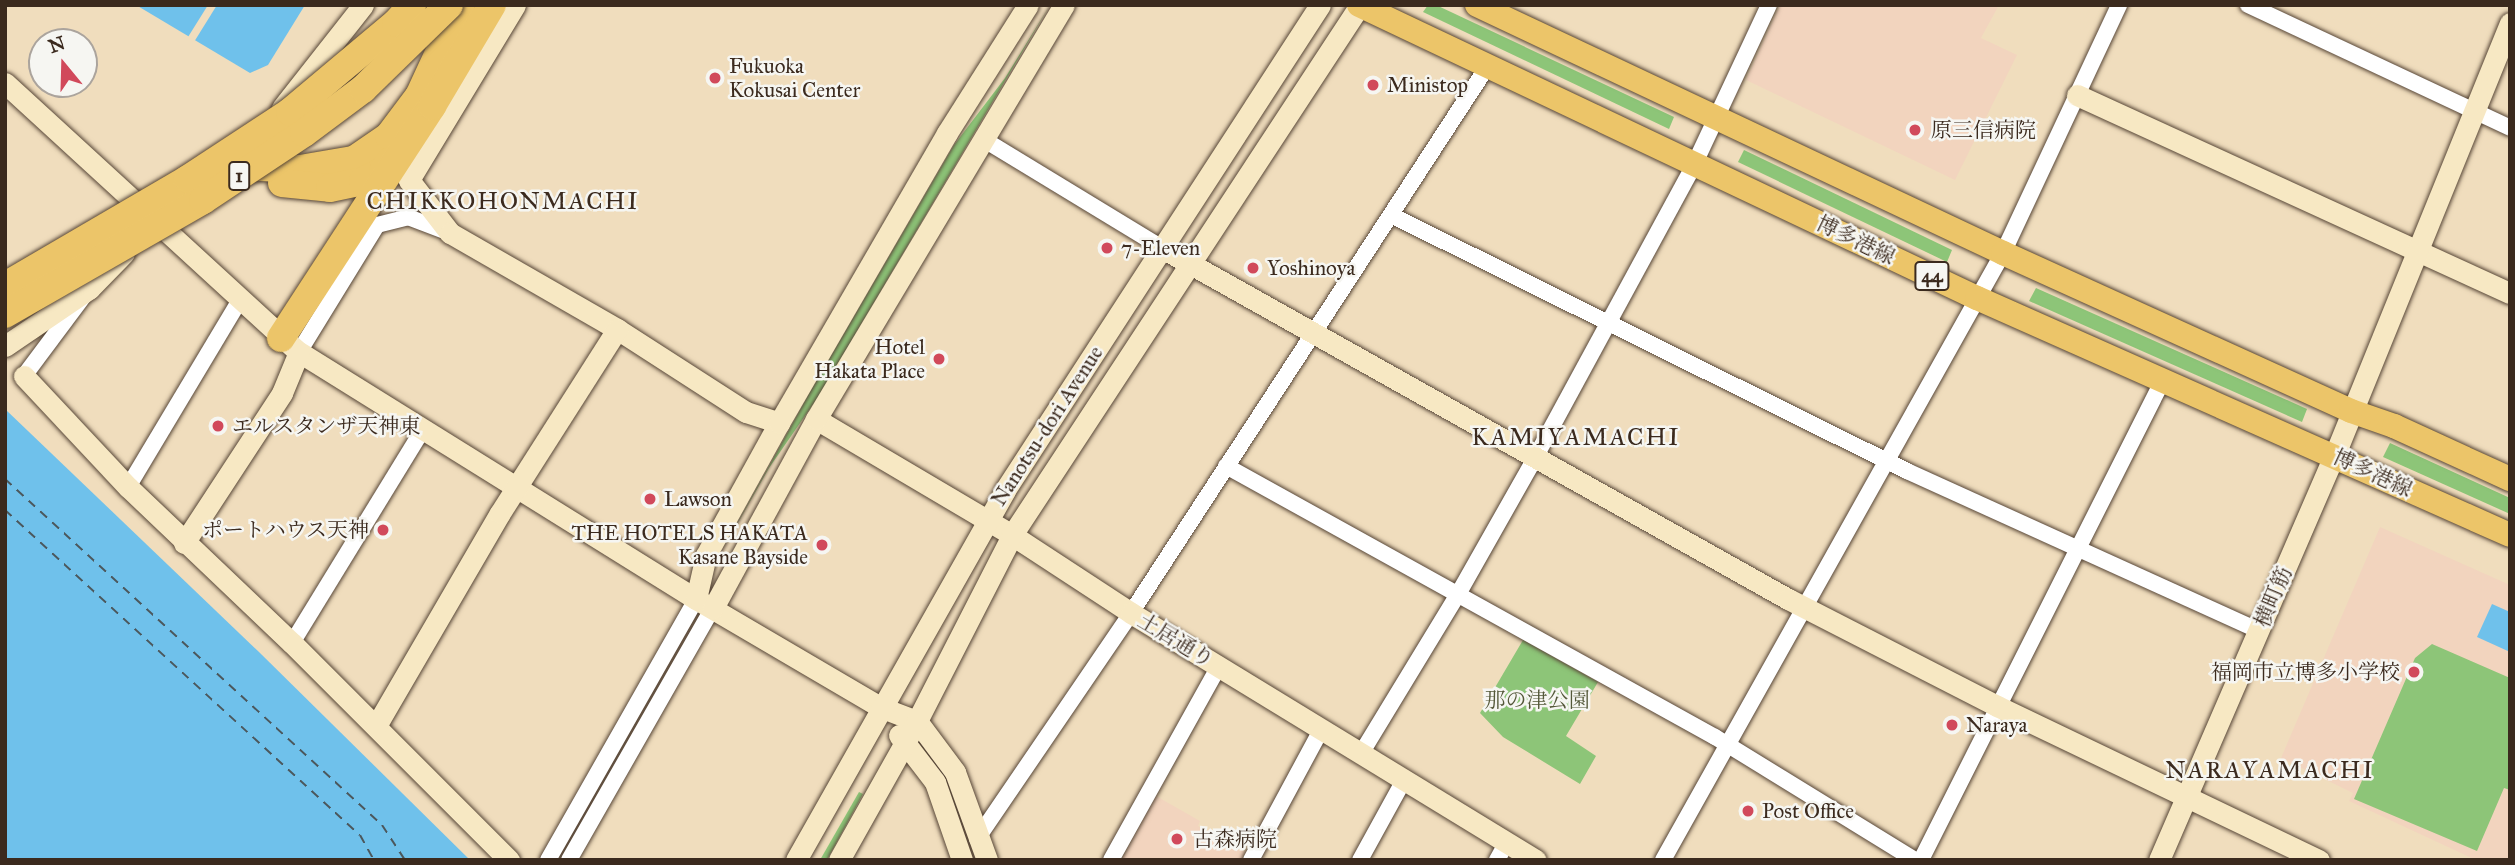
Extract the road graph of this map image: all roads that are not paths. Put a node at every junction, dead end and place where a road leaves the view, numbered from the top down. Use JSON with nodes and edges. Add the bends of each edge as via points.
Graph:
{"nodes":[{"id":1,"x":363,"y":5,"type":"edge"},
{"id":2,"x":412,"y":5,"type":"edge"},
{"id":3,"x":449,"y":5,"type":"edge"},
{"id":4,"x":461,"y":5,"type":"edge"},
{"id":5,"x":492,"y":5,"type":"edge"},
{"id":6,"x":516,"y":5,"type":"edge"},
{"id":7,"x":1028,"y":5,"type":"edge"},
{"id":8,"x":1064,"y":5,"type":"edge"},
{"id":9,"x":1320,"y":5,"type":"edge"},
{"id":10,"x":1360,"y":5,"type":"edge"},
{"id":11,"x":1478,"y":5,"type":"edge"},
{"id":12,"x":1769,"y":5,"type":"edge"},
{"id":13,"x":2119,"y":5,"type":"edge"},
{"id":14,"x":2248,"y":5,"type":"edge"},
{"id":15,"x":2510,"y":23,"type":"edge"},
{"id":16,"x":1489,"y":64,"type":"junction"},
{"id":17,"x":5,"y":83,"type":"edge"},
{"id":18,"x":2077,"y":95,"type":"junction"},
{"id":19,"x":432,"y":106,"type":"junction"},
{"id":20,"x":2474,"y":111,"type":"junction"},
{"id":21,"x":1718,"y":117,"type":"junction"},
{"id":22,"x":2510,"y":128,"type":"edge"},
{"id":23,"x":983,"y":139,"type":"junction"},
{"id":24,"x":1695,"y":163,"type":"junction"},
{"id":25,"x":151,"y":214,"type":"junction"},
{"id":26,"x":1391,"y":215,"type":"junction"},
{"id":27,"x":450,"y":233,"type":"junction"},
{"id":28,"x":1162,"y":248,"type":"junction"},
{"id":29,"x":2415,"y":250,"type":"junction"},
{"id":30,"x":2003,"y":253,"type":"junction"},
{"id":31,"x":1188,"y":264,"type":"junction"},
{"id":32,"x":5,"y":286,"type":"edge"},
{"id":33,"x":89,"y":289,"type":"junction"},
{"id":34,"x":5,"y":292,"type":"edge"},
{"id":35,"x":2510,"y":293,"type":"edge"},
{"id":36,"x":1977,"y":298,"type":"junction"},
{"id":37,"x":240,"y":300,"type":"junction"},
{"id":38,"x":5,"y":314,"type":"edge"},
{"id":39,"x":1609,"y":321,"type":"junction"},
{"id":40,"x":617,"y":329,"type":"junction"},
{"id":41,"x":1313,"y":334,"type":"junction"},
{"id":42,"x":290,"y":345,"type":"junction"},
{"id":43,"x":5,"y":346,"type":"edge"},
{"id":44,"x":24,"y":376,"type":"joint"},
{"id":45,"x":2164,"y":379,"type":"junction"},
{"id":46,"x":2351,"y":411,"type":"junction"},
{"id":47,"x":816,"y":419,"type":"junction"},
{"id":48,"x":779,"y":423,"type":"junction"},
{"id":49,"x":424,"y":428,"type":"junction"},
{"id":50,"x":2334,"y":454,"type":"junction"},
{"id":51,"x":1535,"y":458,"type":"junction"},
{"id":52,"x":1888,"y":461,"type":"junction"},
{"id":53,"x":1226,"y":466,"type":"junction"},
{"id":54,"x":2510,"y":479,"type":"edge"},
{"id":55,"x":517,"y":485,"type":"junction"},
{"id":56,"x":128,"y":487,"type":"junction"},
{"id":57,"x":988,"y":520,"type":"junction"},
{"id":58,"x":1012,"y":535,"type":"junction"},
{"id":59,"x":2510,"y":535,"type":"edge"},
{"id":60,"x":184,"y":543,"type":"junction"},
{"id":61,"x":2078,"y":548,"type":"junction"},
{"id":62,"x":1457,"y":596,"type":"junction"},
{"id":63,"x":704,"y":603,"type":"junction"},
{"id":64,"x":1806,"y":607,"type":"junction"},
{"id":65,"x":1131,"y":613,"type":"junction"},
{"id":66,"x":2259,"y":631,"type":"junction"},
{"id":67,"x":292,"y":643,"type":"junction"},
{"id":68,"x":1219,"y":666,"type":"junction"},
{"id":69,"x":1997,"y":706,"type":"junction"},
{"id":70,"x":880,"y":707,"type":"junction"},
{"id":71,"x":917,"y":722,"type":"junction"},
{"id":72,"x":376,"y":726,"type":"junction"},
{"id":73,"x":1321,"y":730,"type":"junction"},
{"id":74,"x":905,"y":744,"type":"junction"},
{"id":75,"x":1729,"y":746,"type":"junction"},
{"id":76,"x":1362,"y":752,"type":"junction"},
{"id":77,"x":1404,"y":780,"type":"junction"},
{"id":78,"x":2186,"y":797,"type":"junction"},
{"id":79,"x":977,"y":839,"type":"junction"},
{"id":80,"x":1502,"y":851,"type":"edge"},
{"id":81,"x":509,"y":860,"type":"edge"},
{"id":82,"x":548,"y":860,"type":"edge"},
{"id":83,"x":569,"y":860,"type":"edge"},
{"id":84,"x":796,"y":860,"type":"edge"},
{"id":85,"x":839,"y":860,"type":"edge"},
{"id":86,"x":962,"y":860,"type":"edge"},
{"id":87,"x":987,"y":860,"type":"edge"},
{"id":88,"x":1111,"y":860,"type":"edge"},
{"id":89,"x":1251,"y":860,"type":"edge"},
{"id":90,"x":1360,"y":860,"type":"edge"},
{"id":91,"x":1535,"y":860,"type":"edge"},
{"id":92,"x":1663,"y":860,"type":"edge"},
{"id":93,"x":1915,"y":860,"type":"edge"},
{"id":94,"x":1921,"y":860,"type":"edge"},
{"id":95,"x":2159,"y":860,"type":"edge"},
{"id":96,"x":2319,"y":860,"type":"edge"}],
"edges":[{"from":1,"to":25,"type":"street","via":[[271,121]]},
{"from":2,"to":32,"type":"highway","bridge":true,"via":[[290,112],[188,179]]},
{"from":3,"to":38,"type":"highway","number":"1","bridge":true,"via":[[363,89],[304,133],[202,200]]},
{"from":4,"to":25,"type":"highway","bridge":true,"via":[[419,96],[389,136],[354,160],[300,169],[246,165],[197,179]]},
{"from":5,"to":19,"type":"highway"},
{"from":6,"to":27,"type":"street","via":[[409,180]]},
{"from":7,"to":48,"type":"street","via":[[947,134]]},
{"from":8,"to":23,"type":"street"},
{"from":9,"to":28,"type":"street","name":"Nanotsu-dori Avenue"},
{"from":10,"to":16,"type":"main road","name":"博多港線","number":"44"},
{"from":10,"to":31,"type":"street","name":"Nanotsu-dori Avenue"},
{"from":11,"to":21,"type":"main road","number":"44"},
{"from":12,"to":21,"type":"street"},
{"from":13,"to":18,"type":"street"},
{"from":14,"to":20,"type":"street"},
{"from":15,"to":20,"type":"street","name":"横町筋"},
{"from":16,"to":24,"type":"main road","name":"博多港線","number":"44"},
{"from":16,"to":26,"type":"street"},
{"from":17,"to":25,"type":"street"},
{"from":18,"to":29,"type":"street"},
{"from":18,"to":30,"type":"street"},
{"from":19,"to":25,"type":"highway","bridge":true,"via":[[383,171],[363,181],[330,188],[251,181]]},
{"from":19,"to":42,"type":"highway"},
{"from":20,"to":22,"type":"street"},
{"from":20,"to":29,"type":"street","name":"横町筋"},
{"from":21,"to":24,"type":"street"},
{"from":21,"to":30,"type":"main road","number":"44"},
{"from":23,"to":28,"type":"street"},
{"from":23,"to":47,"type":"street"},
{"from":24,"to":36,"type":"main road","name":"博多港線","number":"44"},
{"from":24,"to":39,"type":"street"},
{"from":25,"to":33,"type":"street"},
{"from":25,"to":34,"type":"street","bridge":true,"via":[[72,251]]},
{"from":25,"to":37,"type":"street"},
{"from":26,"to":39,"type":"street"},
{"from":26,"to":41,"type":"street"},
{"from":27,"to":40,"type":"street"},
{"from":27,"to":42,"type":"street","via":[[408,217],[377,225]]},
{"from":28,"to":31,"type":"street"},
{"from":28,"to":57,"type":"street","name":"Nanotsu-dori Avenue"},
{"from":29,"to":35,"type":"street"},
{"from":29,"to":46,"type":"street","name":"横町筋"},
{"from":30,"to":36,"type":"street"},
{"from":30,"to":46,"type":"main road","number":"44"},
{"from":31,"to":41,"type":"street"},
{"from":31,"to":58,"type":"street","name":"Nanotsu-dori Avenue"},
{"from":33,"to":43,"type":"street"},
{"from":33,"to":44,"type":"street"},
{"from":36,"to":45,"type":"main road","name":"博多港線","number":"44"},
{"from":36,"to":52,"type":"street"},
{"from":37,"to":42,"type":"street"},
{"from":37,"to":56,"type":"street"},
{"from":39,"to":51,"type":"street"},
{"from":39,"to":52,"type":"street"},
{"from":40,"to":48,"type":"street","via":[[747,412]]},
{"from":40,"to":55,"type":"street"},
{"from":41,"to":51,"type":"street"},
{"from":41,"to":53,"type":"street"},
{"from":42,"to":49,"type":"street"},
{"from":42,"to":60,"type":"street","via":[[282,393]]},
{"from":44,"to":56,"type":"street"},
{"from":45,"to":50,"type":"main road","name":"博多港線","number":"44"},
{"from":45,"to":61,"type":"street"},
{"from":46,"to":50,"type":"street","name":"横町筋"},
{"from":46,"to":54,"type":"main road","number":"44"},
{"from":47,"to":57,"type":"street","name":"土居通り"},
{"from":47,"to":63,"type":"street"},
{"from":48,"to":63,"type":"street","via":[[706,555]]},
{"from":49,"to":55,"type":"street"},
{"from":49,"to":67,"type":"street"},
{"from":50,"to":59,"type":"main road","name":"博多港線","number":"44"},
{"from":50,"to":66,"type":"street","name":"横町筋"},
{"from":51,"to":62,"type":"street"},
{"from":51,"to":64,"type":"street"},
{"from":52,"to":61,"type":"street"},
{"from":52,"to":64,"type":"street"},
{"from":53,"to":62,"type":"street"},
{"from":53,"to":65,"type":"street"},
{"from":55,"to":63,"type":"street"},
{"from":55,"to":72,"type":"street"},
{"from":56,"to":60,"type":"street"},
{"from":57,"to":58,"type":"street","name":"土居通り"},
{"from":57,"to":70,"type":"street","name":"Nanotsu-dori Avenue"},
{"from":58,"to":65,"type":"street","name":"土居通り"},
{"from":58,"to":71,"type":"street","name":"Nanotsu-dori Avenue"},
{"from":60,"to":67,"type":"street"},
{"from":61,"to":66,"type":"street"},
{"from":61,"to":69,"type":"street"},
{"from":62,"to":75,"type":"street"},
{"from":62,"to":76,"type":"street"},
{"from":63,"to":70,"type":"street"},
{"from":63,"to":82,"type":"street"},
{"from":63,"to":83,"type":"street"},
{"from":64,"to":69,"type":"street"},
{"from":64,"to":75,"type":"street"},
{"from":65,"to":68,"type":"street","name":"土居通り"},
{"from":65,"to":79,"type":"street"},
{"from":66,"to":78,"type":"street","name":"横町筋"},
{"from":67,"to":72,"type":"street"},
{"from":68,"to":73,"type":"street","name":"土居通り"},
{"from":68,"to":88,"type":"street"},
{"from":69,"to":78,"type":"street"},
{"from":69,"to":94,"type":"street"},
{"from":70,"to":71,"type":"street"},
{"from":70,"to":74,"type":"street"},
{"from":70,"to":84,"type":"street","name":"Nanotsu-dori Avenue"},
{"from":71,"to":74,"type":"street","name":"Nanotsu-dori Avenue"},
{"from":71,"to":79,"type":"street","via":[[955,772]]},
{"from":72,"to":81,"type":"street"},
{"from":73,"to":76,"type":"street","name":"土居通り"},
{"from":73,"to":89,"type":"street"},
{"from":74,"to":85,"type":"street","name":"Nanotsu-dori Avenue"},
{"from":74,"to":86,"type":"street","via":[[935,782]]},
{"from":75,"to":92,"type":"street"},
{"from":75,"to":93,"type":"street"},
{"from":76,"to":77,"type":"street","name":"土居通り"},
{"from":77,"to":80,"type":"street","name":"土居通り"},
{"from":77,"to":90,"type":"street"},
{"from":78,"to":95,"type":"street","name":"横町筋"},
{"from":78,"to":96,"type":"street"},
{"from":79,"to":87,"type":"street"},
{"from":80,"to":91,"type":"street","name":"土居通り"}]}
